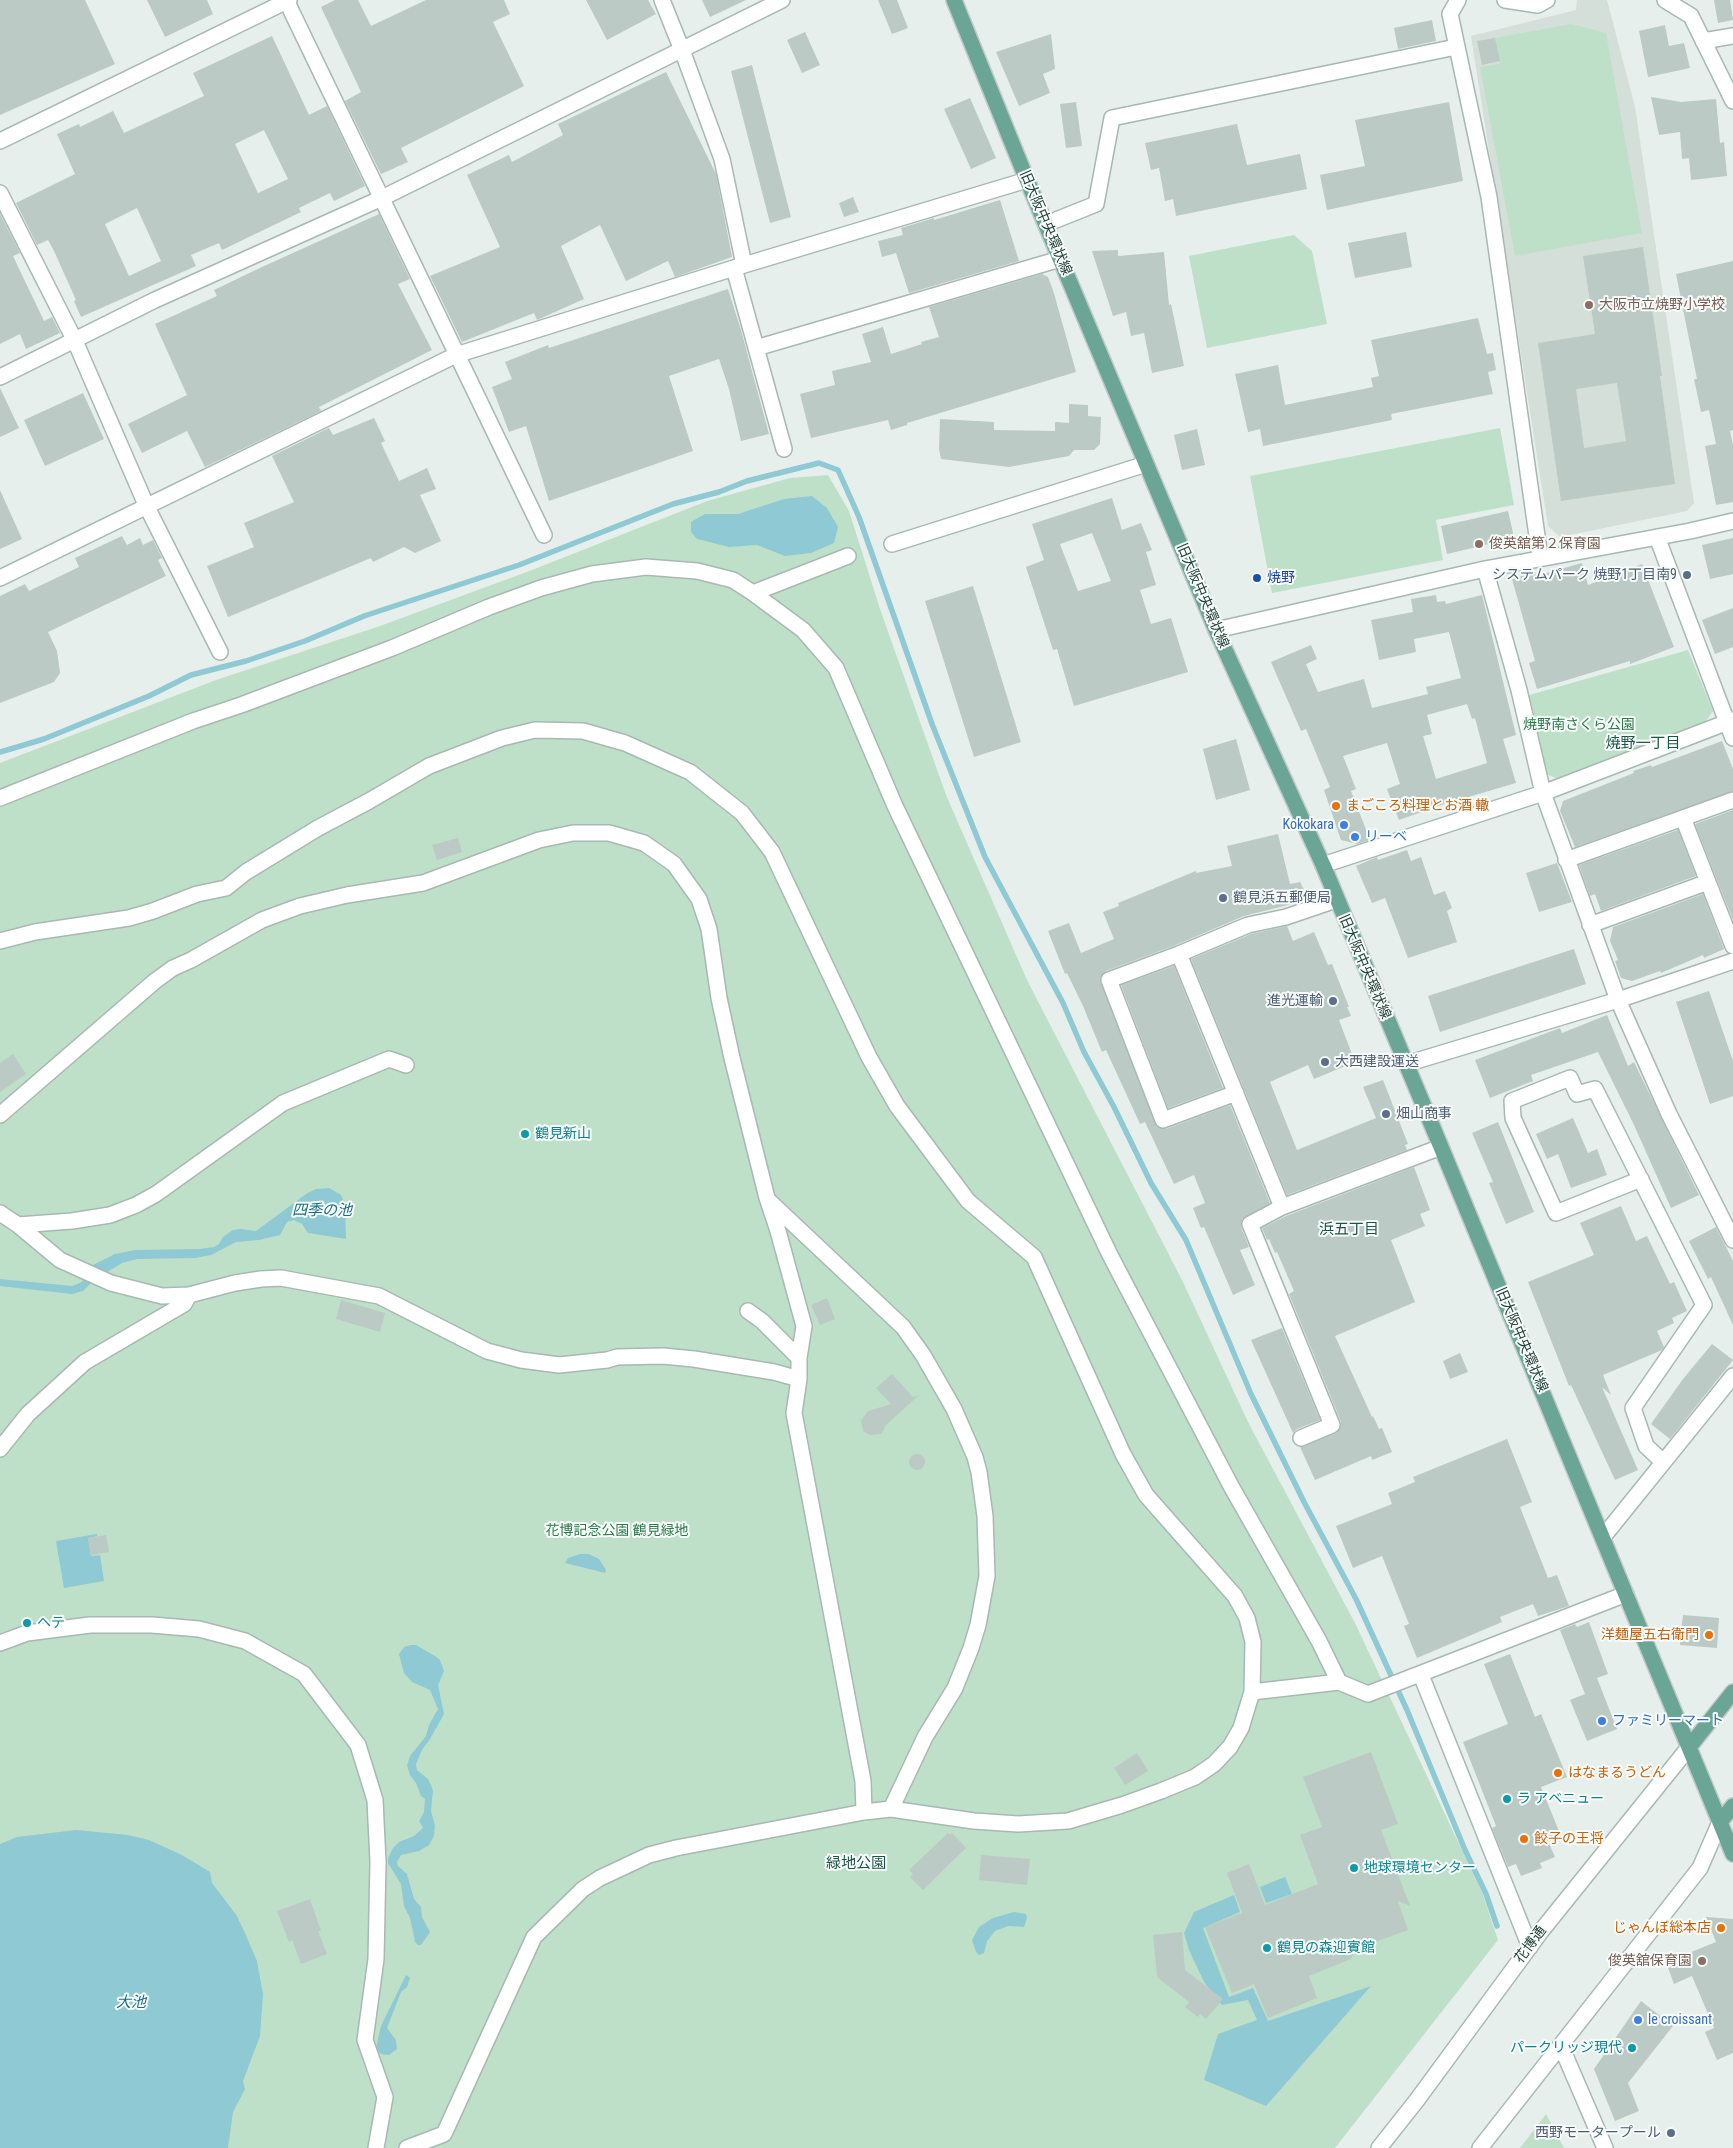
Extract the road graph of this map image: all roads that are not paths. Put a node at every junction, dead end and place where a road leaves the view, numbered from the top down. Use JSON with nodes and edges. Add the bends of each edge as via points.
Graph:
{"nodes":[{"id":1,"x":287,"y":0,"type":"edge"},
{"id":2,"x":662,"y":0,"type":"edge"},
{"id":3,"x":782,"y":0,"type":"edge"},
{"id":4,"x":954,"y":0,"type":"edge"},
{"id":5,"x":1458,"y":0,"type":"edge"},
{"id":6,"x":1505,"y":0,"type":"edge"},
{"id":7,"x":1547,"y":0,"type":"edge"},
{"id":8,"x":1665,"y":0,"type":"edge"},
{"id":9,"x":1733,"y":36,"type":"edge"},
{"id":10,"x":1703,"y":40,"type":"junction"},
{"id":11,"x":1456,"y":47,"type":"junction"},
{"id":12,"x":682,"y":50,"type":"junction"},
{"id":13,"x":1733,"y":101,"type":"edge"},
{"id":14,"x":0,"y":141,"type":"edge"},
{"id":15,"x":1027,"y":180,"type":"junction"},
{"id":16,"x":0,"y":193,"type":"edge"},
{"id":17,"x":382,"y":198,"type":"junction"},
{"id":18,"x":1046,"y":224,"type":"junction"},
{"id":19,"x":1060,"y":259,"type":"junction"},
{"id":20,"x":739,"y":267,"type":"junction"},
{"id":21,"x":75,"y":341,"type":"junction"},
{"id":22,"x":756,"y":348,"type":"junction"},
{"id":23,"x":456,"y":356,"type":"junction"},
{"id":24,"x":0,"y":377,"type":"edge"},
{"id":25,"x":784,"y":449,"type":"dead end"},
{"id":26,"x":1146,"y":464,"type":"junction"},
{"id":27,"x":147,"y":507,"type":"junction"},
{"id":28,"x":1733,"y":521,"type":"edge"},
{"id":29,"x":544,"y":534,"type":"dead end"},
{"id":30,"x":1657,"y":537,"type":"junction"},
{"id":31,"x":892,"y":544,"type":"dead end"},
{"id":32,"x":848,"y":556,"type":"dead end"},
{"id":33,"x":1540,"y":557,"type":"junction"},
{"id":34,"x":1485,"y":569,"type":"junction"},
{"id":35,"x":0,"y":578,"type":"edge"},
{"id":36,"x":753,"y":593,"type":"junction"},
{"id":37,"x":1216,"y":630,"type":"junction"},
{"id":38,"x":220,"y":652,"type":"dead end"},
{"id":39,"x":1730,"y":721,"type":"edge"},
{"id":40,"x":1733,"y":738,"type":"edge"},
{"id":41,"x":1542,"y":793,"type":"junction"},
{"id":42,"x":0,"y":798,"type":"edge"},
{"id":43,"x":1733,"y":800,"type":"edge"},
{"id":44,"x":1683,"y":818,"type":"junction"},
{"id":45,"x":1566,"y":860,"type":"junction"},
{"id":46,"x":1322,"y":865,"type":"junction"},
{"id":47,"x":1708,"y":882,"type":"junction"},
{"id":48,"x":1336,"y":900,"type":"junction"},
{"id":49,"x":1590,"y":925,"type":"junction"},
{"id":50,"x":0,"y":941,"type":"edge"},
{"id":51,"x":1733,"y":946,"type":"edge"},
{"id":52,"x":1180,"y":954,"type":"junction"},
{"id":53,"x":1733,"y":961,"type":"edge"},
{"id":54,"x":1618,"y":1000,"type":"junction"},
{"id":55,"x":1406,"y":1064,"type":"junction"},
{"id":56,"x":406,"y":1065,"type":"dead end"},
{"id":57,"x":1236,"y":1093,"type":"junction"},
{"id":58,"x":0,"y":1115,"type":"edge"},
{"id":59,"x":1441,"y":1147,"type":"junction"},
{"id":60,"x":1641,"y":1179,"type":"junction"},
{"id":61,"x":767,"y":1198,"type":"junction"},
{"id":62,"x":1282,"y":1207,"type":"junction"},
{"id":63,"x":0,"y":1213,"type":"edge"},
{"id":64,"x":18,"y":1225,"type":"junction"},
{"id":65,"x":1733,"y":1240,"type":"edge"},
{"id":66,"x":189,"y":1295,"type":"junction"},
{"id":67,"x":748,"y":1311,"type":"dead end"},
{"id":68,"x":799,"y":1358,"type":"junction"},
{"id":69,"x":1733,"y":1376,"type":"edge"},
{"id":70,"x":799,"y":1379,"type":"junction"},
{"id":71,"x":1302,"y":1438,"type":"dead end"},
{"id":72,"x":0,"y":1449,"type":"edge"},
{"id":73,"x":1663,"y":1462,"type":"junction"},
{"id":74,"x":1603,"y":1537,"type":"junction"},
{"id":75,"x":1626,"y":1594,"type":"junction"},
{"id":76,"x":0,"y":1643,"type":"edge"},
{"id":77,"x":1415,"y":1677,"type":"junction"},
{"id":78,"x":1339,"y":1682,"type":"junction"},
{"id":79,"x":1252,"y":1692,"type":"junction"},
{"id":80,"x":1733,"y":1692,"type":"edge"},
{"id":81,"x":1690,"y":1746,"type":"junction"},
{"id":82,"x":1733,"y":1806,"type":"edge"},
{"id":83,"x":891,"y":1809,"type":"junction"},
{"id":84,"x":864,"y":1812,"type":"junction"},
{"id":85,"x":1720,"y":1822,"type":"junction"},
{"id":86,"x":1733,"y":1854,"type":"edge"},
{"id":87,"x":1530,"y":1947,"type":"junction"},
{"id":88,"x":1561,"y":2046,"type":"junction"},
{"id":89,"x":376,"y":2148,"type":"edge"},
{"id":90,"x":407,"y":2148,"type":"edge"},
{"id":91,"x":1379,"y":2148,"type":"edge"},
{"id":92,"x":1480,"y":2148,"type":"edge"},
{"id":93,"x":1605,"y":2148,"type":"edge"}],
"edges":[{"from":1,"to":14,"type":"street"},
{"from":1,"to":17,"type":"street"},
{"from":2,"to":12,"type":"street"},
{"from":3,"to":12,"type":"street"},
{"from":4,"to":15,"type":"main road","name":"旧大阪中央環状線"},
{"from":5,"to":11,"type":"street","via":[[1450,14]]},
{"from":6,"to":7,"type":"street","via":[[1538,5]]},
{"from":8,"to":10,"type":"street","via":[[1691,16]]},
{"from":9,"to":10,"type":"street"},
{"from":10,"to":13,"type":"street"},
{"from":11,"to":18,"type":"street","via":[[1112,118],[1096,204]]},
{"from":11,"to":33,"type":"street","via":[[1488,197]]},
{"from":12,"to":17,"type":"street"},
{"from":12,"to":20,"type":"street","via":[[722,159]]},
{"from":15,"to":18,"type":"main road","name":"旧大阪中央環状線"},
{"from":15,"to":20,"type":"street"},
{"from":16,"to":21,"type":"street"},
{"from":17,"to":21,"type":"street","via":[[156,300]]},
{"from":17,"to":23,"type":"street"},
{"from":18,"to":19,"type":"main road","name":"旧大阪中央環状線"},
{"from":19,"to":22,"type":"street"},
{"from":19,"to":26,"type":"main road","name":"旧大阪中央環状線"},
{"from":20,"to":22,"type":"street"},
{"from":20,"to":23,"type":"street"},
{"from":21,"to":24,"type":"street"},
{"from":21,"to":27,"type":"street"},
{"from":22,"to":25,"type":"street"},
{"from":23,"to":27,"type":"street"},
{"from":23,"to":29,"type":"street"},
{"from":26,"to":31,"type":"street"},
{"from":26,"to":37,"type":"main road","name":"旧大阪中央環状線"},
{"from":27,"to":35,"type":"street"},
{"from":27,"to":38,"type":"street"},
{"from":28,"to":30,"type":"street"},
{"from":30,"to":33,"type":"street"},
{"from":30,"to":39,"type":"street"},
{"from":32,"to":36,"type":"street"},
{"from":33,"to":34,"type":"street"},
{"from":34,"to":37,"type":"street"},
{"from":34,"to":41,"type":"street","via":[[1519,690]]},
{"from":36,"to":42,"type":"street","via":[[733,580],[697,571],[646,567],[592,574],[549,585]]},
{"from":36,"to":78,"type":"street","via":[[803,630],[836,668],[895,806],[1110,1255],[1231,1486]]},
{"from":37,"to":46,"type":"main road","name":"旧大阪中央環状線"},
{"from":39,"to":40,"type":"street"},
{"from":39,"to":41,"type":"street"},
{"from":41,"to":45,"type":"street"},
{"from":41,"to":46,"type":"street"},
{"from":43,"to":44,"type":"street"},
{"from":44,"to":45,"type":"street"},
{"from":44,"to":47,"type":"street"},
{"from":45,"to":49,"type":"street"},
{"from":46,"to":48,"type":"main road","name":"旧大阪中央環状線"},
{"from":47,"to":49,"type":"street"},
{"from":47,"to":51,"type":"street"},
{"from":48,"to":52,"type":"street","via":[[1286,917],[1248,925]]},
{"from":48,"to":55,"type":"main road","name":"旧大阪中央環状線"},
{"from":49,"to":54,"type":"street"},
{"from":50,"to":79,"type":"street","via":[[35,932],[129,918],[197,894],[226,888],[318,828],[430,766],[502,738],[535,730],[583,731],[625,743],[690,772],[742,813],[772,852],[869,1057],[897,1106],[968,1201],[1034,1257],[1123,1454],[1146,1495],[1235,1596],[1244,1611],[1253,1642]]},
{"from":52,"to":57,"type":"street"},
{"from":52,"to":57,"type":"street","via":[[1109,980],[1163,1120]]},
{"from":53,"to":54,"type":"street"},
{"from":54,"to":55,"type":"street"},
{"from":54,"to":65,"type":"street","via":[[1669,1114]]},
{"from":55,"to":59,"type":"main road","name":"旧大阪中央環状線"},
{"from":56,"to":64,"type":"street","via":[[389,1059],[283,1102],[136,1205],[72,1221]]},
{"from":57,"to":62,"type":"street"},
{"from":58,"to":61,"type":"street","via":[[167,973],[262,920],[300,906],[347,895],[424,883],[538,840],[574,833],[609,833],[644,843],[667,859],[699,899],[708,929],[732,1058]]},
{"from":59,"to":62,"type":"street"},
{"from":59,"to":74,"type":"main road","name":"旧大阪中央環状線"},
{"from":60,"to":60,"type":"street","via":[[1595,1088],[1577,1094],[1570,1078],[1512,1101],[1513,1118],[1556,1214]]},
{"from":60,"to":73,"type":"street","via":[[1704,1305],[1633,1408],[1646,1446]]},
{"from":61,"to":68,"type":"street","via":[[804,1326]]},
{"from":61,"to":83,"type":"street","via":[[903,1327],[954,1409],[979,1472],[987,1576],[978,1625],[958,1681],[925,1737]]},
{"from":62,"to":71,"type":"street","via":[[1250,1224],[1332,1425]]},
{"from":63,"to":64,"type":"street"},
{"from":64,"to":66,"type":"street","via":[[60,1260],[111,1283],[162,1296]]},
{"from":66,"to":70,"type":"street","via":[[235,1283],[281,1278],[379,1296],[486,1351],[521,1360],[559,1365],[617,1357],[663,1356],[774,1372]]},
{"from":66,"to":72,"type":"street","via":[[184,1304],[85,1362],[28,1414]]},
{"from":67,"to":68,"type":"street"},
{"from":68,"to":70,"type":"street"},
{"from":69,"to":73,"type":"street"},
{"from":70,"to":84,"type":"street","via":[[794,1413],[863,1781]]},
{"from":73,"to":74,"type":"street"},
{"from":74,"to":75,"type":"main road","name":"旧大阪中央環状線"},
{"from":75,"to":77,"type":"street"},
{"from":75,"to":81,"type":"main road","name":"旧大阪中央環状線"},
{"from":76,"to":89,"type":"street","via":[[27,1634],[90,1625],[199,1629],[245,1641],[304,1674],[358,1745],[375,1800],[378,1862],[376,1958],[365,2040],[385,2097]]},
{"from":77,"to":78,"type":"street","via":[[1368,1694]]},
{"from":77,"to":87,"type":"street"},
{"from":78,"to":79,"type":"street"},
{"from":79,"to":83,"type":"street","via":[[1246,1717],[1236,1738],[1214,1764],[1195,1777],[1122,1805],[1068,1821],[1018,1824]]},
{"from":80,"to":81,"type":"main road"},
{"from":81,"to":85,"type":"main road","name":"旧大阪中央環状線"},
{"from":81,"to":87,"type":"street","name":"花博通"},
{"from":82,"to":85,"type":"main road"},
{"from":83,"to":84,"type":"street"},
{"from":84,"to":90,"type":"street","via":[[649,1855],[583,1889],[534,1937],[444,2134]]},
{"from":85,"to":86,"type":"main road","name":"旧大阪中央環状線"},
{"from":85,"to":88,"type":"street","via":[[1700,1868]]},
{"from":87,"to":91,"type":"street","name":"花博通"},
{"from":88,"to":92,"type":"street"},
{"from":88,"to":93,"type":"street"}]}
